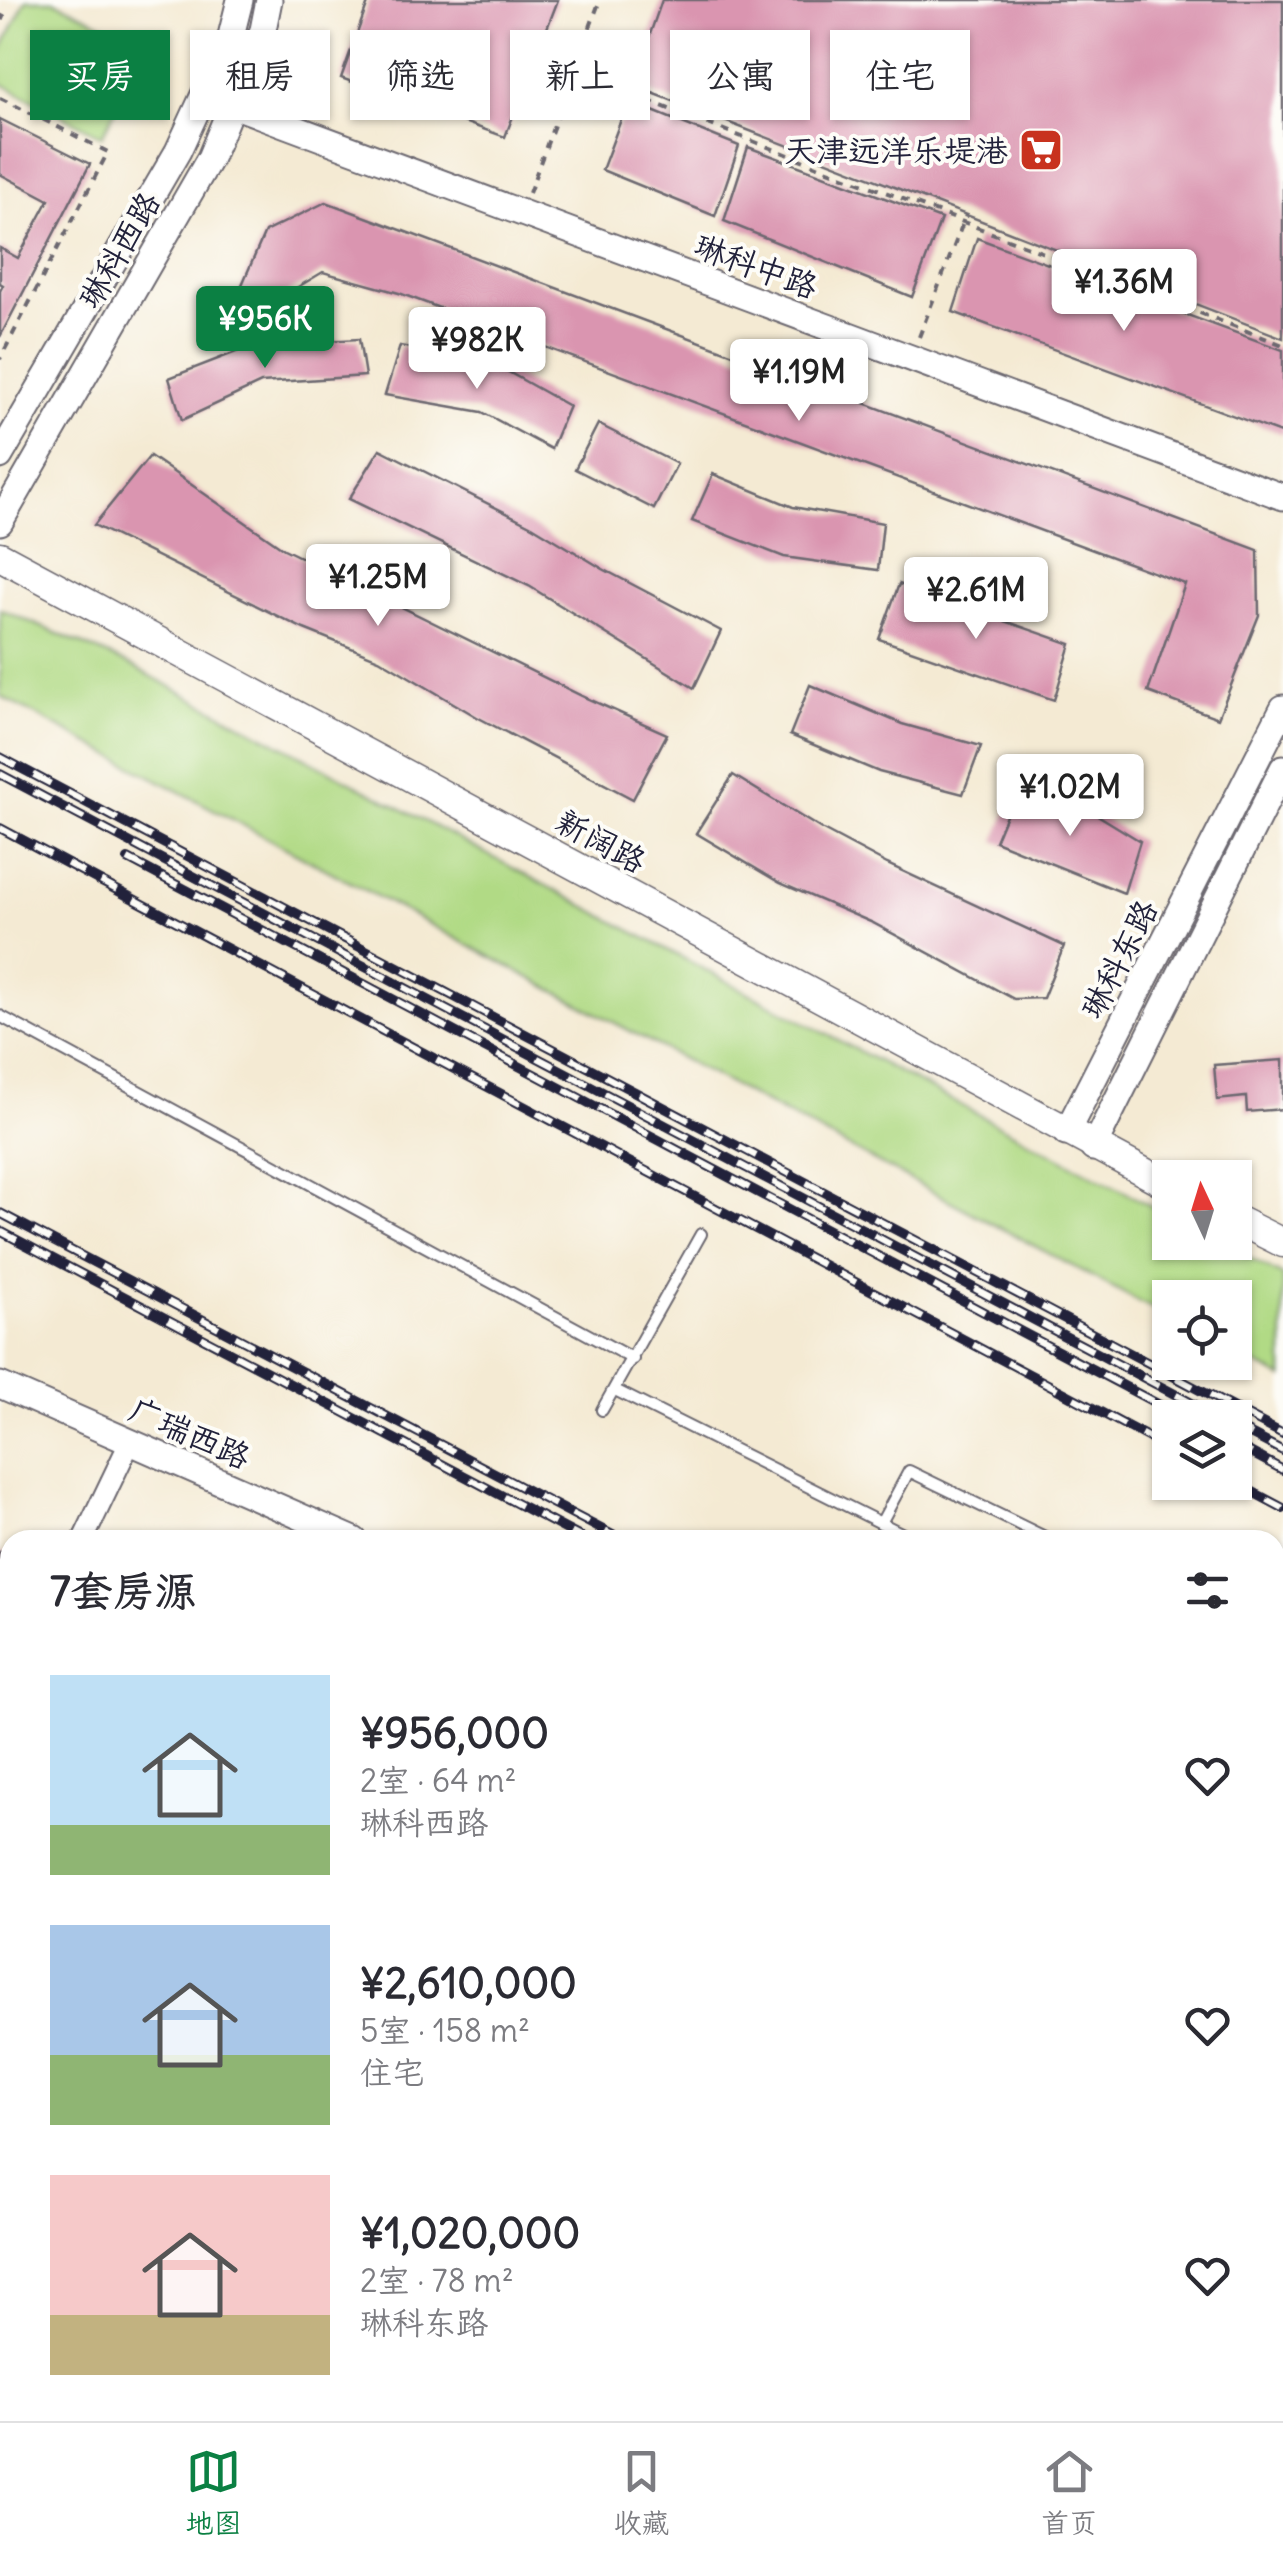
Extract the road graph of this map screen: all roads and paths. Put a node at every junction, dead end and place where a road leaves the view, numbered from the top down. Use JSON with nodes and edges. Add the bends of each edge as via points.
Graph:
{"nodes":[{"id":1,"x":240,"y":0,"type":"edge"},
{"id":2,"x":270,"y":0,"type":"edge"},
{"id":3,"x":600,"y":0,"type":"edge"},
{"id":4,"x":0,"y":14,"type":"edge"},
{"id":5,"x":0,"y":26,"type":"edge"},
{"id":6,"x":232,"y":30,"type":"edge"},
{"id":7,"x":263,"y":30,"type":"edge"},
{"id":8,"x":589,"y":30,"type":"edge"},
{"id":9,"x":0,"y":98,"type":"edge"},
{"id":10,"x":650,"y":102,"type":"edge"},
{"id":11,"x":193,"y":120,"type":"edge"},
{"id":12,"x":225,"y":120,"type":"edge"},
{"id":13,"x":286,"y":120,"type":"edge"},
{"id":14,"x":290,"y":120,"type":"edge"},
{"id":15,"x":555,"y":120,"type":"edge"},
{"id":16,"x":525,"y":203,"type":"junction"},
{"id":17,"x":966,"y":215,"type":"dead end"},
{"id":18,"x":961,"y":221,"type":"junction"},
{"id":19,"x":1283,"y":345,"type":"edge"},
{"id":20,"x":915,"y":348,"type":"junction"},
{"id":21,"x":0,"y":358,"type":"edge"},
{"id":22,"x":0,"y":456,"type":"edge"},
{"id":23,"x":1283,"y":484,"type":"edge"},
{"id":24,"x":1283,"y":497,"type":"edge"},
{"id":25,"x":0,"y":522,"type":"edge"},
{"id":26,"x":0,"y":556,"type":"edge"},
{"id":27,"x":1283,"y":708,"type":"edge"},
{"id":28,"x":1283,"y":768,"type":"edge"},
{"id":29,"x":0,"y":1016,"type":"edge"},
{"id":30,"x":1066,"y":1133,"type":"junction"},
{"id":31,"x":1093,"y":1148,"type":"junction"},
{"id":32,"x":1152,"y":1177,"type":"edge"},
{"id":33,"x":1252,"y":1228,"type":"edge"},
{"id":34,"x":701,"y":1234,"type":"dead end"},
{"id":35,"x":1283,"y":1243,"type":"edge"},
{"id":36,"x":633,"y":1359,"type":"junction"},
{"id":37,"x":0,"y":1385,"type":"edge"},
{"id":38,"x":615,"y":1390,"type":"junction"},
{"id":39,"x":602,"y":1410,"type":"dead end"},
{"id":40,"x":130,"y":1442,"type":"junction"},
{"id":41,"x":881,"y":1523,"type":"junction"},
{"id":42,"x":89,"y":1530,"type":"edge"},
{"id":43,"x":331,"y":1530,"type":"edge"},
{"id":44,"x":895,"y":1530,"type":"edge"},
{"id":45,"x":1030,"y":1530,"type":"edge"}],
"edges":[{"from":1,"to":6,"type":"street","name":"琳科西路"},
{"from":2,"to":7,"type":"street","name":"琳科西路"},
{"from":3,"to":8,"type":"path"},
{"from":4,"to":5,"type":"path"},
{"from":9,"to":21,"type":"path","via":[[108,152]]},
{"from":10,"to":18,"type":"path"},
{"from":11,"to":22,"type":"street","name":"琳科西路"},
{"from":12,"to":25,"type":"street","name":"琳科西路","via":[[210,158]]},
{"from":13,"to":24,"type":"street","name":"琳科中路"},
{"from":14,"to":16,"type":"street","name":"琳科中路"},
{"from":15,"to":16,"type":"path"},
{"from":16,"to":20,"type":"street","name":"琳科中路"},
{"from":17,"to":18,"type":"path"},
{"from":18,"to":19,"type":"path"},
{"from":18,"to":20,"type":"path"},
{"from":20,"to":23,"type":"street","name":"琳科中路"},
{"from":26,"to":30,"type":"main road","name":"新阔路"},
{"from":27,"to":30,"type":"street","name":"琳科东路"},
{"from":28,"to":31,"type":"street","name":"琳科东路"},
{"from":29,"to":36,"type":"lane"},
{"from":30,"to":31,"type":"main road","name":"新阔路"},
{"from":31,"to":32,"type":"main road","name":"新阔路"},
{"from":33,"to":35,"type":"main road"},
{"from":34,"to":36,"type":"lane"},
{"from":36,"to":38,"type":"lane"},
{"from":37,"to":40,"type":"street","name":"广瑞西路"},
{"from":38,"to":39,"type":"lane"},
{"from":38,"to":41,"type":"lane"},
{"from":40,"to":42,"type":"street"},
{"from":40,"to":43,"type":"street","name":"广瑞西路"},
{"from":41,"to":44,"type":"lane"},
{"from":41,"to":45,"type":"lane","via":[[909,1471]]}]}
